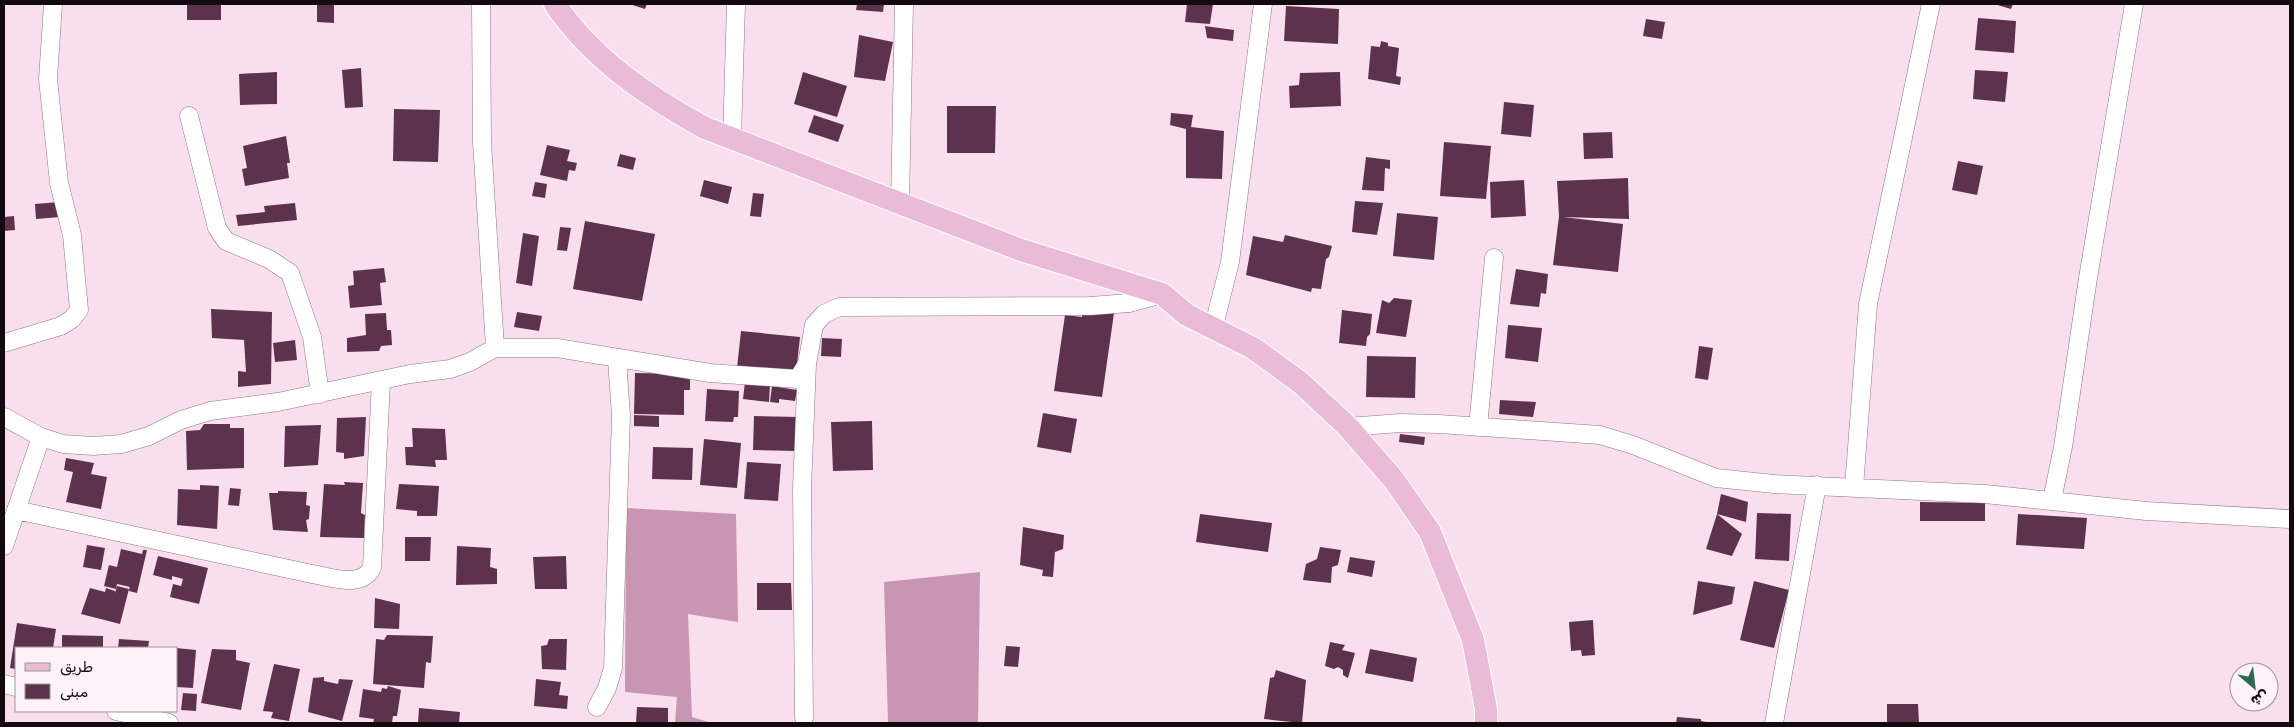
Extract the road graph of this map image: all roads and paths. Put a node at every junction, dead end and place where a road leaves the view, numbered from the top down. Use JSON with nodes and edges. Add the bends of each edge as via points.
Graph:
{"nodes":[{"id":1,"x":53,"y":4,"type":"edge"},
{"id":2,"x":481,"y":4,"type":"edge"},
{"id":3,"x":555,"y":4,"type":"edge"},
{"id":4,"x":736,"y":4,"type":"edge"},
{"id":5,"x":904,"y":4,"type":"edge"},
{"id":6,"x":1263,"y":4,"type":"edge"},
{"id":7,"x":1931,"y":4,"type":"edge"},
{"id":8,"x":2134,"y":4,"type":"edge"},
{"id":9,"x":189,"y":116,"type":"dead end"},
{"id":10,"x":732,"y":138,"type":"junction"},
{"id":11,"x":900,"y":204,"type":"junction"},
{"id":12,"x":1494,"y":258,"type":"dead end"},
{"id":13,"x":1162,"y":294,"type":"junction"},
{"id":14,"x":1214,"y":329,"type":"junction"},
{"id":15,"x":4,"y":343,"type":"edge"},
{"id":16,"x":495,"y":348,"type":"junction"},
{"id":17,"x":616,"y":359,"type":"junction"},
{"id":18,"x":807,"y":364,"type":"junction"},
{"id":19,"x":380,"y":381,"type":"junction"},
{"id":20,"x":320,"y":394,"type":"junction"},
{"id":21,"x":4,"y":417,"type":"edge"},
{"id":22,"x":1348,"y":426,"type":"junction"},
{"id":23,"x":1478,"y":427,"type":"junction"},
{"id":24,"x":41,"y":437,"type":"junction"},
{"id":25,"x":1817,"y":485,"type":"junction"},
{"id":26,"x":1854,"y":487,"type":"junction"},
{"id":27,"x":2052,"y":500,"type":"junction"},
{"id":28,"x":16,"y":510,"type":"junction"},
{"id":29,"x":2290,"y":519,"type":"edge"},
{"id":30,"x":4,"y":546,"type":"edge"},
{"id":31,"x":597,"y":707,"type":"dead end"},
{"id":32,"x":120,"y":712,"type":"edge"},
{"id":33,"x":804,"y":718,"type":"dead end"},
{"id":34,"x":169,"y":723,"type":"edge"},
{"id":35,"x":1486,"y":723,"type":"edge"},
{"id":36,"x":1774,"y":723,"type":"edge"}],
"edges":[{"from":1,"to":15,"type":"street","via":[[48,79],[59,183],[72,235],[79,310],[72,320],[61,326]]},
{"from":2,"to":16,"type":"street","via":[[482,142]]},
{"from":3,"to":10,"type":"main road","via":[[585,40],[626,78],[662,104],[705,128]]},
{"from":4,"to":10,"type":"street"},
{"from":5,"to":11,"type":"street"},
{"from":6,"to":14,"type":"street","via":[[1230,262]]},
{"from":7,"to":26,"type":"street","via":[[1868,304]]},
{"from":8,"to":27,"type":"street","via":[[2088,278],[2064,447]]},
{"from":9,"to":20,"type":"street","via":[[217,228],[226,240],[290,273],[312,337]]},
{"from":10,"to":11,"type":"main road"},
{"from":11,"to":13,"type":"main road","via":[[1021,250]]},
{"from":12,"to":23,"type":"street"},
{"from":13,"to":14,"type":"main road","via":[[1187,315]]},
{"from":13,"to":18,"type":"street","via":[[1129,303],[1090,306],[839,307],[824,314],[814,326]]},
{"from":14,"to":22,"type":"main road","via":[[1253,348],[1301,382]]},
{"from":16,"to":17,"type":"street","via":[[557,348]]},
{"from":16,"to":19,"type":"street","via":[[450,369]]},
{"from":17,"to":18,"type":"street","via":[[710,374],[798,379]]},
{"from":17,"to":31,"type":"street","via":[[621,416],[613,668]]},
{"from":18,"to":33,"type":"street","via":[[802,488]]},
{"from":19,"to":20,"type":"street"},
{"from":19,"to":28,"type":"street","via":[[372,568],[367,576],[356,581]]},
{"from":20,"to":24,"type":"street","via":[[210,412],[122,444],[64,444]]},
{"from":21,"to":24,"type":"street"},
{"from":22,"to":23,"type":"street","via":[[1400,423]]},
{"from":22,"to":35,"type":"main road","via":[[1394,480],[1430,532],[1473,640]]},
{"from":23,"to":25,"type":"street","via":[[1600,435],[1716,478]]},
{"from":24,"to":28,"type":"street"},
{"from":25,"to":26,"type":"street"},
{"from":25,"to":36,"type":"street"},
{"from":26,"to":27,"type":"street"},
{"from":27,"to":29,"type":"street","via":[[2146,511]]},
{"from":28,"to":30,"type":"street"},
{"from":32,"to":34,"type":"street"}]}
